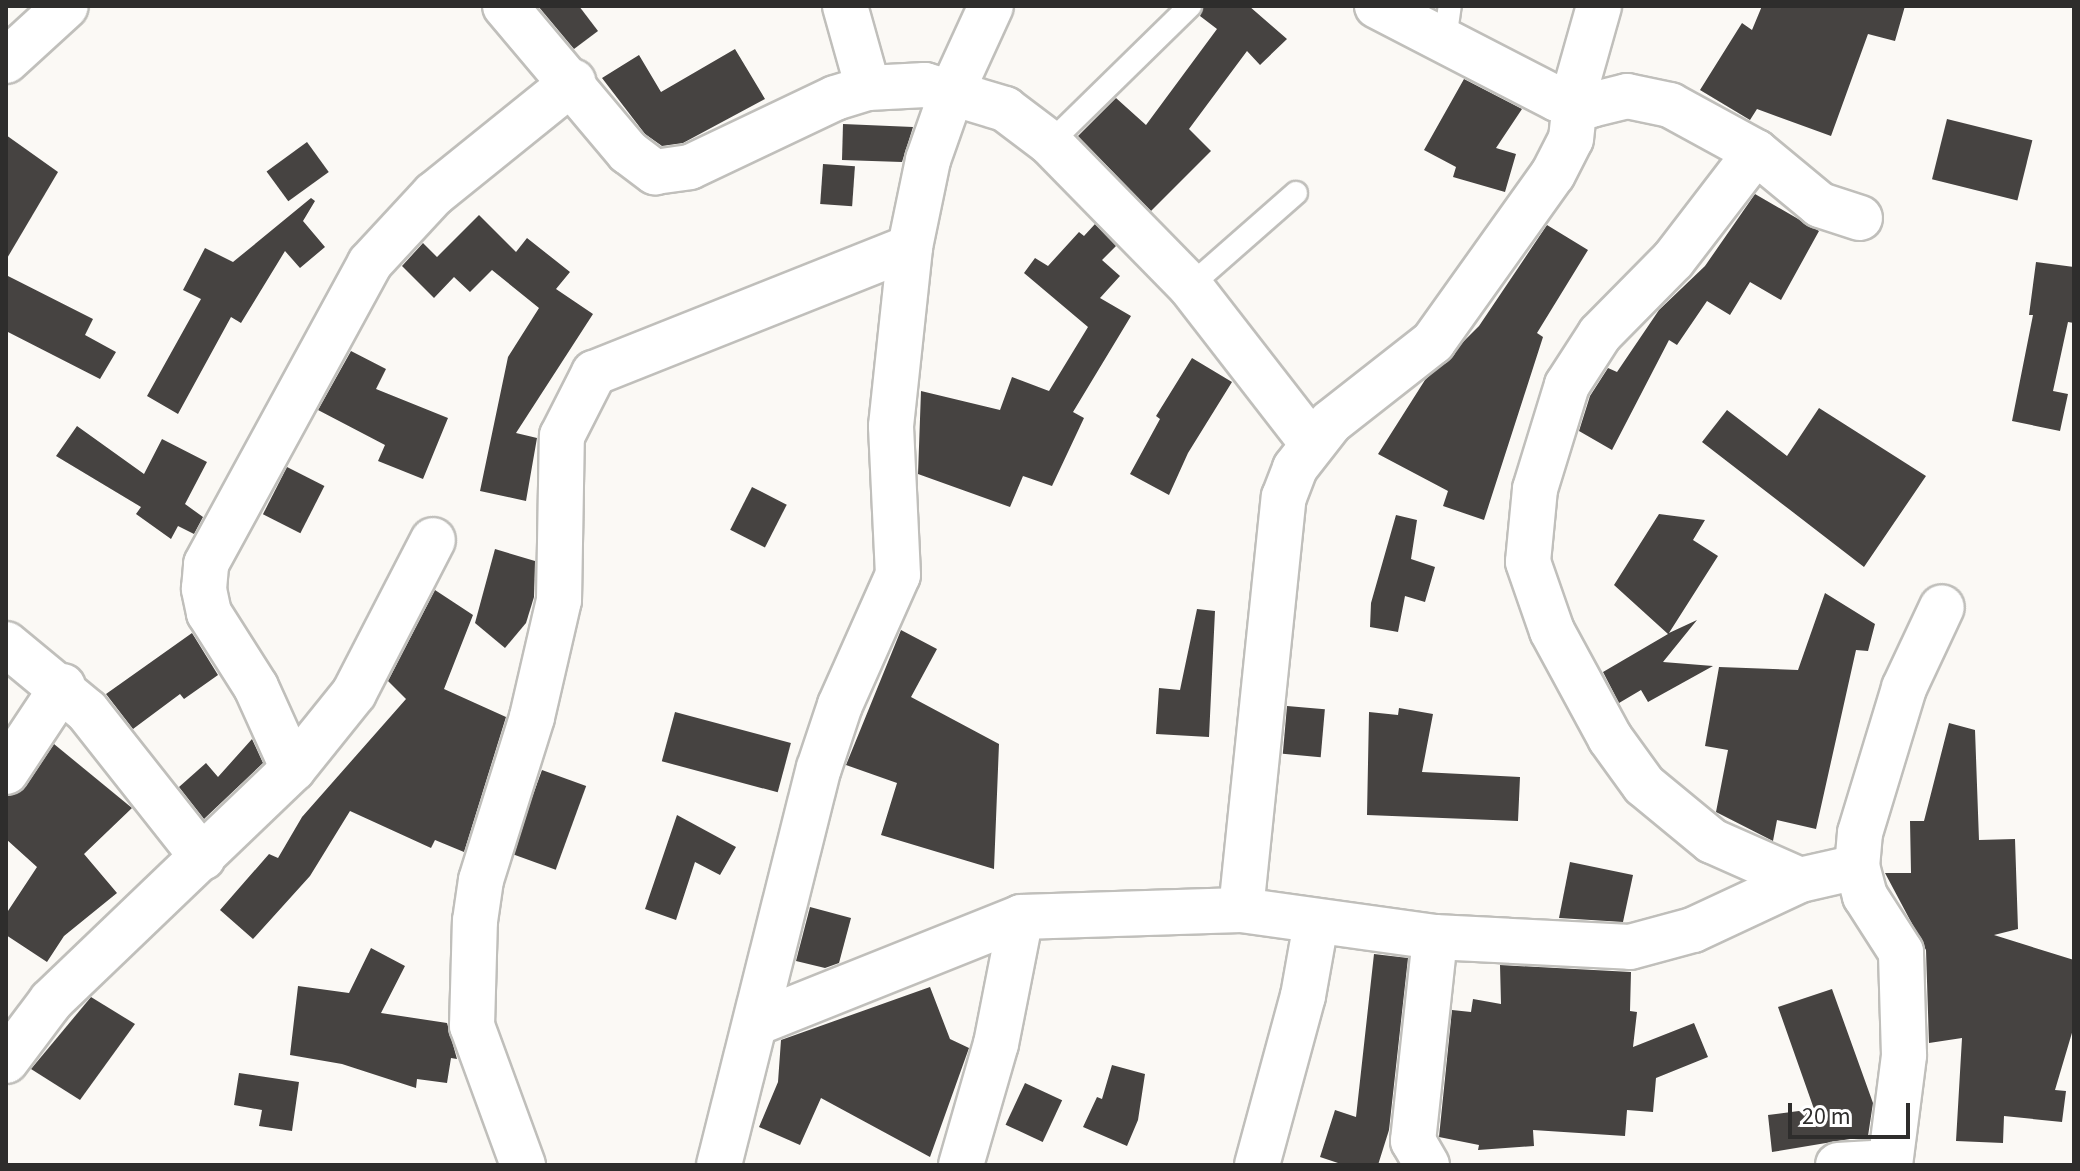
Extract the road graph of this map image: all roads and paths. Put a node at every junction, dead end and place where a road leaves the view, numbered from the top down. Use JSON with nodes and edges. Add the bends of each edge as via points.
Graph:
{"nodes":[{"id":1,"x":66,"y":6,"type":"edge"},
{"id":2,"x":505,"y":6,"type":"edge"},
{"id":3,"x":845,"y":6,"type":"edge"},
{"id":4,"x":991,"y":6,"type":"edge"},
{"id":5,"x":1190,"y":6,"type":"edge"},
{"id":6,"x":1377,"y":6,"type":"edge"},
{"id":7,"x":1599,"y":6,"type":"edge"},
{"id":8,"x":1447,"y":23,"type":"edge"},
{"id":9,"x":6,"y":61,"type":"edge"},
{"id":10,"x":573,"y":82,"type":"junction"},
{"id":11,"x":868,"y":88,"type":"junction"},
{"id":12,"x":953,"y":89,"type":"junction"},
{"id":13,"x":1575,"y":102,"type":"junction"},
{"id":14,"x":1050,"y":143,"type":"junction"},
{"id":15,"x":1756,"y":152,"type":"junction"},
{"id":16,"x":1296,"y":193,"type":"dead end"},
{"id":17,"x":1860,"y":218,"type":"dead end"},
{"id":18,"x":910,"y":247,"type":"junction"},
{"id":19,"x":1190,"y":286,"type":"junction"},
{"id":20,"x":1311,"y":442,"type":"junction"},
{"id":21,"x":433,"y":540,"type":"dead end"},
{"id":22,"x":1942,"y":607,"type":"dead end"},
{"id":23,"x":6,"y":644,"type":"edge"},
{"id":24,"x":63,"y":686,"type":"junction"},
{"id":25,"x":293,"y":769,"type":"junction"},
{"id":26,"x":6,"y":772,"type":"edge"},
{"id":27,"x":203,"y":858,"type":"junction"},
{"id":28,"x":1857,"y":867,"type":"junction"},
{"id":29,"x":1800,"y":880,"type":"junction"},
{"id":30,"x":1241,"y":910,"type":"junction"},
{"id":31,"x":1021,"y":917,"type":"junction"},
{"id":32,"x":1316,"y":923,"type":"junction"},
{"id":33,"x":1435,"y":937,"type":"junction"},
{"id":34,"x":759,"y":1022,"type":"junction"},
{"id":35,"x":6,"y":1061,"type":"edge"},
{"id":36,"x":1890,"y":1164,"type":"edge"},
{"id":37,"x":523,"y":1165,"type":"edge"},
{"id":38,"x":719,"y":1165,"type":"edge"},
{"id":39,"x":961,"y":1165,"type":"edge"},
{"id":40,"x":1257,"y":1165,"type":"edge"},
{"id":41,"x":1427,"y":1165,"type":"edge"},
{"id":42,"x":1838,"y":1165,"type":"edge"}],
"edges":[{"from":1,"to":9,"type":"street"},
{"from":2,"to":10,"type":"street"},
{"from":3,"to":11,"type":"street"},
{"from":4,"to":12,"type":"street"},
{"from":5,"to":14,"type":"lane"},
{"from":6,"to":8,"type":"street"},
{"from":7,"to":13,"type":"street"},
{"from":8,"to":13,"type":"street","via":[[1557,99]]},
{"from":10,"to":11,"type":"street","via":[[639,163],[673,174]]},
{"from":10,"to":25,"type":"street","via":[[434,194],[370,263],[206,564],[209,613],[256,687]]},
{"from":11,"to":12,"type":"street"},
{"from":12,"to":14,"type":"street","via":[[1005,109]]},
{"from":12,"to":18,"type":"street","via":[[928,160]]},
{"from":13,"to":15,"type":"street","via":[[1649,98]]},
{"from":13,"to":20,"type":"street","via":[[1563,157],[1454,318],[1410,365]]},
{"from":14,"to":19,"type":"street"},
{"from":15,"to":17,"type":"street","via":[[1820,205]]},
{"from":15,"to":29,"type":"street","via":[[1673,260],[1600,334],[1567,385],[1535,489],[1528,562],[1552,631],[1610,738],[1644,785],[1712,841]]},
{"from":16,"to":19,"type":"lane"},
{"from":18,"to":34,"type":"street","via":[[891,426],[898,575],[840,705],[819,768]]},
{"from":18,"to":37,"type":"street","via":[[594,373],[562,436],[559,600],[532,717],[481,880],[475,921],[472,1026]]},
{"from":19,"to":20,"type":"street"},
{"from":20,"to":30,"type":"street","via":[[1284,497]]},
{"from":21,"to":25,"type":"street","via":[[354,693]]},
{"from":22,"to":28,"type":"street","via":[[1904,688],[1860,833]]},
{"from":23,"to":24,"type":"street"},
{"from":24,"to":26,"type":"street"},
{"from":24,"to":27,"type":"street"},
{"from":25,"to":27,"type":"street"},
{"from":27,"to":35,"type":"street","via":[[51,1001]]},
{"from":28,"to":29,"type":"street"},
{"from":28,"to":36,"type":"street","via":[[1865,896],[1901,952],[1904,1055]]},
{"from":29,"to":33,"type":"street","via":[[1693,930],[1630,947]]},
{"from":30,"to":31,"type":"street"},
{"from":30,"to":32,"type":"street"},
{"from":31,"to":34,"type":"street"},
{"from":31,"to":39,"type":"street","via":[[996,1044]]},
{"from":32,"to":33,"type":"street"},
{"from":32,"to":40,"type":"street","via":[[1303,996]]},
{"from":33,"to":41,"type":"street","via":[[1413,1141]]},
{"from":34,"to":38,"type":"street"},
{"from":36,"to":42,"type":"street"}]}
